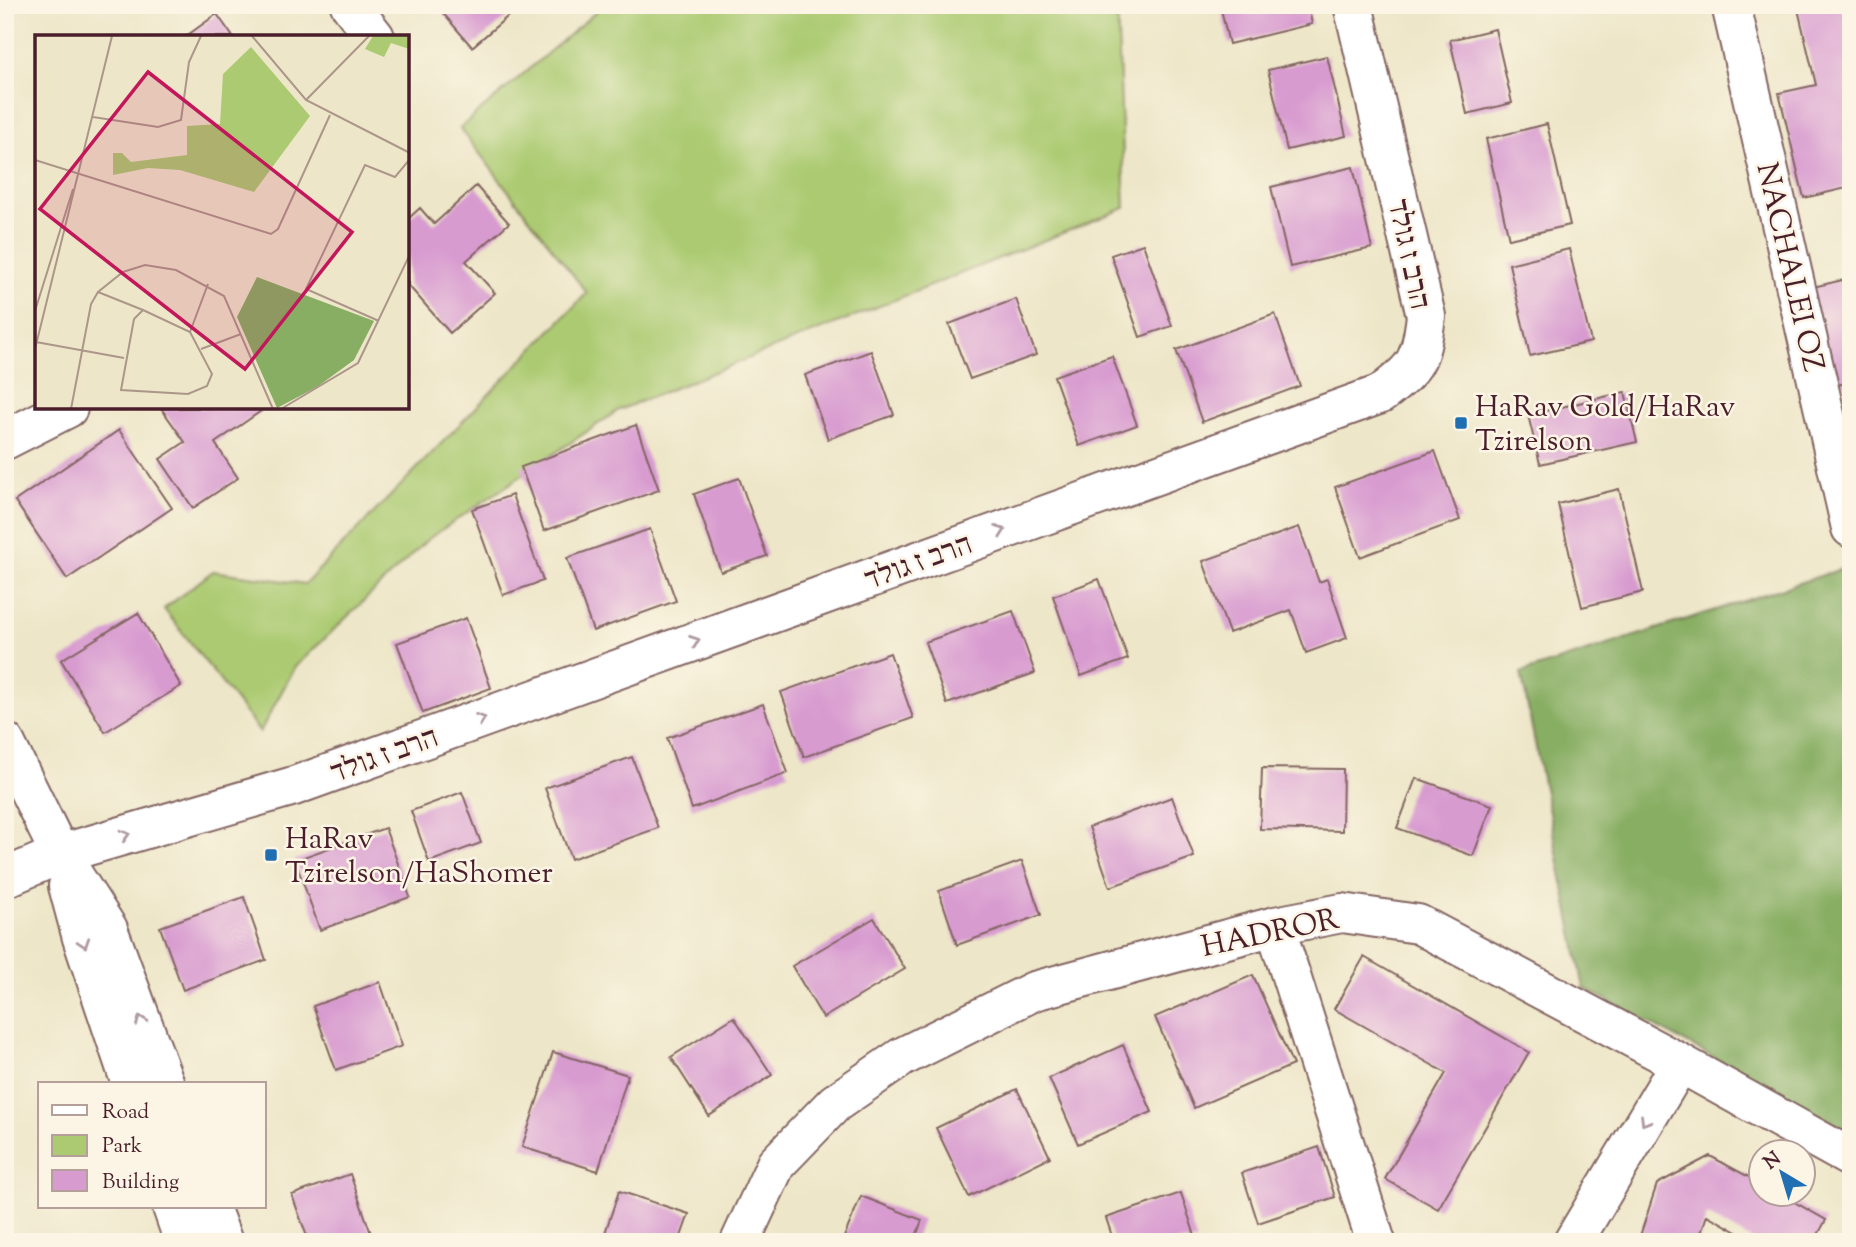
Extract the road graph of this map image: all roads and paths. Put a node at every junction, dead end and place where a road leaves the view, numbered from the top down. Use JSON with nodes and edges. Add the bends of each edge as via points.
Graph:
{"nodes":[{"id":1,"x":350,"y":5,"type":"edge"},
{"id":2,"x":1353,"y":5,"type":"edge"},
{"id":3,"x":1731,"y":5,"type":"edge"},
{"id":4,"x":373,"y":35,"type":"edge"},
{"id":5,"x":64,"y":410,"type":"edge"},
{"id":6,"x":5,"y":440,"type":"edge"},
{"id":7,"x":1851,"y":528,"type":"edge"},
{"id":8,"x":5,"y":742,"type":"edge"},
{"id":9,"x":60,"y":854,"type":"junction"},
{"id":10,"x":5,"y":878,"type":"edge"},
{"id":11,"x":1275,"y":926,"type":"junction"},
{"id":12,"x":1679,"y":1063,"type":"junction"},
{"id":13,"x":130,"y":1082,"type":"edge"},
{"id":14,"x":164,"y":1082,"type":"edge"},
{"id":15,"x":1851,"y":1158,"type":"edge"},
{"id":16,"x":172,"y":1208,"type":"edge"},
{"id":17,"x":210,"y":1208,"type":"edge"},
{"id":18,"x":184,"y":1242,"type":"edge"},
{"id":19,"x":223,"y":1242,"type":"edge"},
{"id":20,"x":740,"y":1242,"type":"edge"},
{"id":21,"x":1376,"y":1242,"type":"edge"},
{"id":22,"x":1573,"y":1242,"type":"edge"}],
"edges":[{"from":1,"to":4,"type":"street"},
{"from":9,"to":2,"type":"street","name":"הרב ז גולד","one_way":true,"via":[[293,786],[1381,394],[1408,372],[1422,350],[1426,316]]},
{"from":3,"to":7,"type":"street","name":"NACHALEI OZ"},
{"from":5,"to":6,"type":"street"},
{"from":8,"to":9,"type":"street"},
{"from":9,"to":10,"type":"street","name":"הרב ז גולד"},
{"from":9,"to":13,"type":"street","one_way":true,"via":[[82,938]]},
{"from":14,"to":9,"type":"street","one_way":true,"via":[[108,929]]},
{"from":11,"to":12,"type":"street","name":"HADROR","via":[[1342,913],[1418,924]]},
{"from":11,"to":20,"type":"street","name":"HADROR","via":[[1034,991],[902,1057],[835,1103],[776,1164]]},
{"from":11,"to":21,"type":"street"},
{"from":12,"to":15,"type":"street","name":"HADROR"},
{"from":12,"to":22,"type":"street","one_way":true},
{"from":16,"to":18,"type":"street"},
{"from":17,"to":19,"type":"street"}]}
